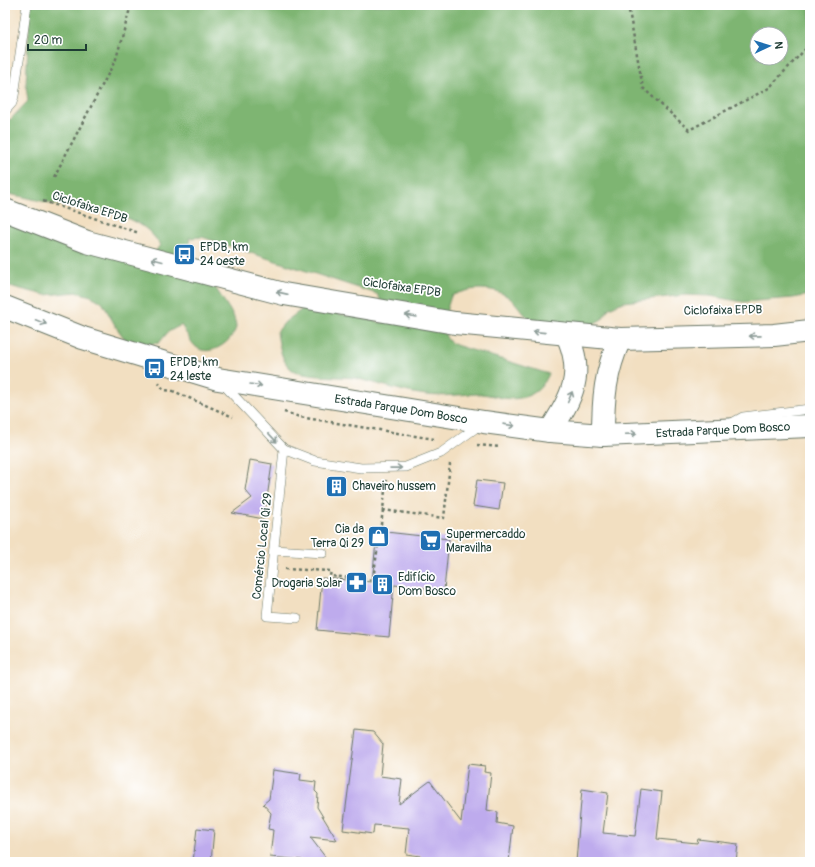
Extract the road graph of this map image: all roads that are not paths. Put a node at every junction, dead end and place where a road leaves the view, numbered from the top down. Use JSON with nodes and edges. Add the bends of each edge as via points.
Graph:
{"nodes":[{"id":1,"x":27,"y":5,"type":"edge"},
{"id":2,"x":5,"y":111,"type":"edge"},
{"id":3,"x":5,"y":210,"type":"edge"},
{"id":4,"x":5,"y":307,"type":"edge"},
{"id":5,"x":567,"y":335,"type":"junction"},
{"id":6,"x":804,"y":335,"type":"edge"},
{"id":7,"x":620,"y":339,"type":"junction"},
{"id":8,"x":218,"y":379,"type":"junction"},
{"id":9,"x":810,"y":409,"type":"edge"},
{"id":10,"x":484,"y":422,"type":"junction"},
{"id":11,"x":810,"y":426,"type":"edge"},
{"id":12,"x":550,"y":431,"type":"junction"},
{"id":13,"x":714,"y":431,"type":"junction"},
{"id":14,"x":603,"y":435,"type":"junction"},
{"id":15,"x":284,"y":449,"type":"junction"},
{"id":16,"x":274,"y":550,"type":"junction"},
{"id":17,"x":323,"y":553,"type":"dead end"},
{"id":18,"x":296,"y":618,"type":"dead end"}],
"edges":[{"from":1,"to":2,"type":"lane","via":[[14,96]]},
{"from":5,"to":3,"type":"main road","one_way":true,"via":[[455,323],[284,294],[87,242]]},
{"from":4,"to":8,"type":"main road","name":"Estrada Parque Dom Bosco","one_way":true,"via":[[83,338]]},
{"from":5,"to":7,"type":"main road"},
{"from":12,"to":5,"type":"main road","one_way":true,"via":[[564,410],[574,386],[574,352]]},
{"from":6,"to":7,"type":"main road","one_way":true},
{"from":7,"to":14,"type":"main road","via":[[611,359],[603,398]]},
{"from":8,"to":10,"type":"main road","name":"Estrada Parque Dom Bosco","one_way":true},
{"from":8,"to":15,"type":"lane","one_way":true},
{"from":9,"to":13,"type":"lane","via":[[743,417]]},
{"from":10,"to":12,"type":"main road","name":"Estrada Parque Dom Bosco","one_way":true},
{"from":15,"to":10,"type":"lane","one_way":true,"via":[[315,461],[361,468],[406,467],[441,453]]},
{"from":11,"to":13,"type":"main road","name":"Estrada Parque Dom Bosco"},
{"from":12,"to":14,"type":"main road","name":"Estrada Parque Dom Bosco"},
{"from":14,"to":13,"type":"main road","name":"Estrada Parque Dom Bosco","one_way":true},
{"from":15,"to":16,"type":"lane","name":"Comércio Local Qi 29"},
{"from":16,"to":17,"type":"lane"},
{"from":16,"to":18,"type":"lane","name":"Comércio Local Qi 29","via":[[267,616]]}]}
